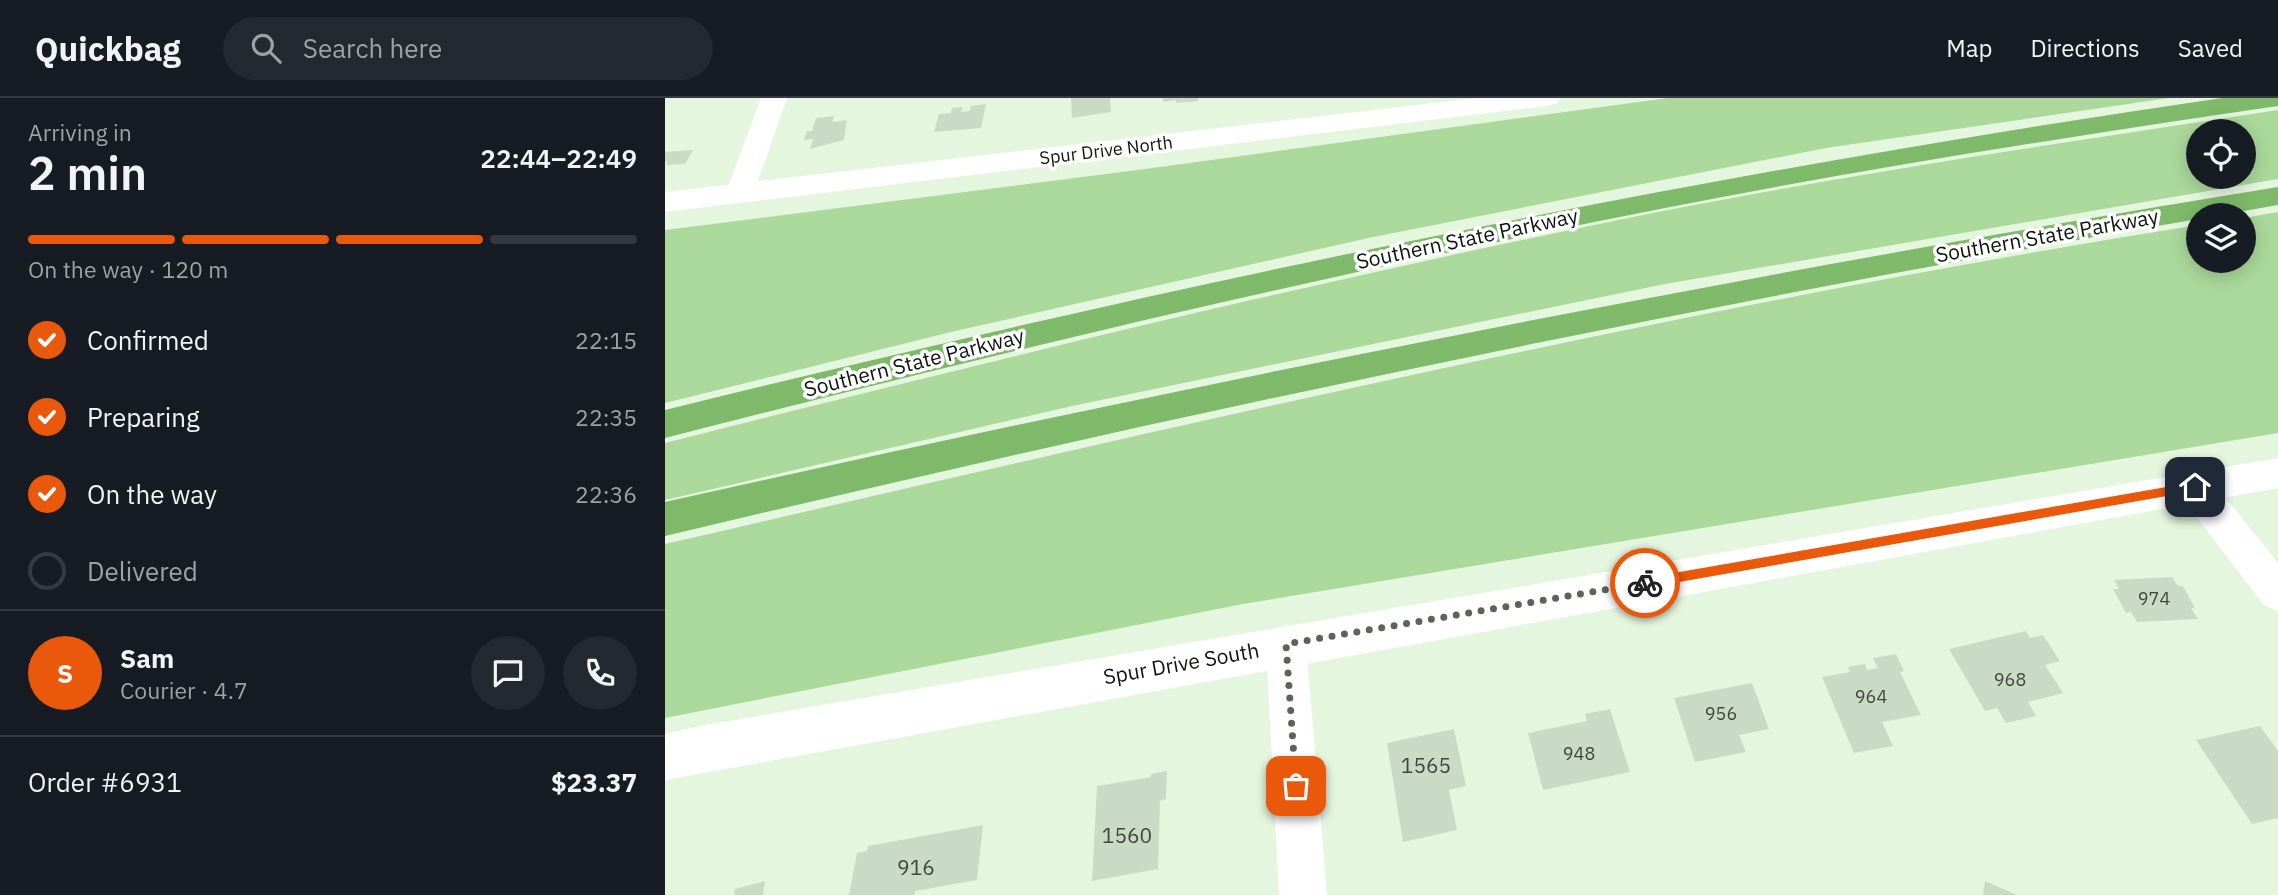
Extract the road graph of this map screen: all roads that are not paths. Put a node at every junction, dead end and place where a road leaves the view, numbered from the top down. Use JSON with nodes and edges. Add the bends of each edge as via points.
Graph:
{"nodes":[{"id":1,"x":774,"y":98,"type":"edge"},
{"id":2,"x":1547,"y":98,"type":"edge"},
{"id":3,"x":2278,"y":98,"type":"edge"},
{"id":4,"x":740,"y":192,"type":"junction"},
{"id":5,"x":2278,"y":196,"type":"edge"},
{"id":6,"x":665,"y":202,"type":"edge"},
{"id":7,"x":665,"y":424,"type":"edge"},
{"id":8,"x":2278,"y":473,"type":"edge"},
{"id":9,"x":2195,"y":487,"type":"junction"},
{"id":10,"x":665,"y":519,"type":"edge"},
{"id":11,"x":2278,"y":593,"type":"edge"},
{"id":12,"x":1286,"y":644,"type":"junction"},
{"id":13,"x":665,"y":757,"type":"edge"},
{"id":14,"x":1303,"y":895,"type":"edge"}],
"edges":[{"from":1,"to":4,"type":"street"},
{"from":2,"to":4,"type":"street","name":"Spur Drive North"},
{"from":3,"to":7,"type":"highway","name":"Southern State Parkway","via":[[1899,154],[1426,244]]},
{"from":4,"to":6,"type":"street","name":"Spur Drive North"},
{"from":5,"to":10,"type":"highway","name":"Southern State Parkway","via":[[1542,328]]},
{"from":8,"to":9,"type":"street","name":"Spur Drive South"},
{"from":9,"to":11,"type":"street"},
{"from":9,"to":12,"type":"street","name":"Spur Drive South"},
{"from":12,"to":13,"type":"street","name":"Spur Drive South"},
{"from":12,"to":14,"type":"street"}]}
